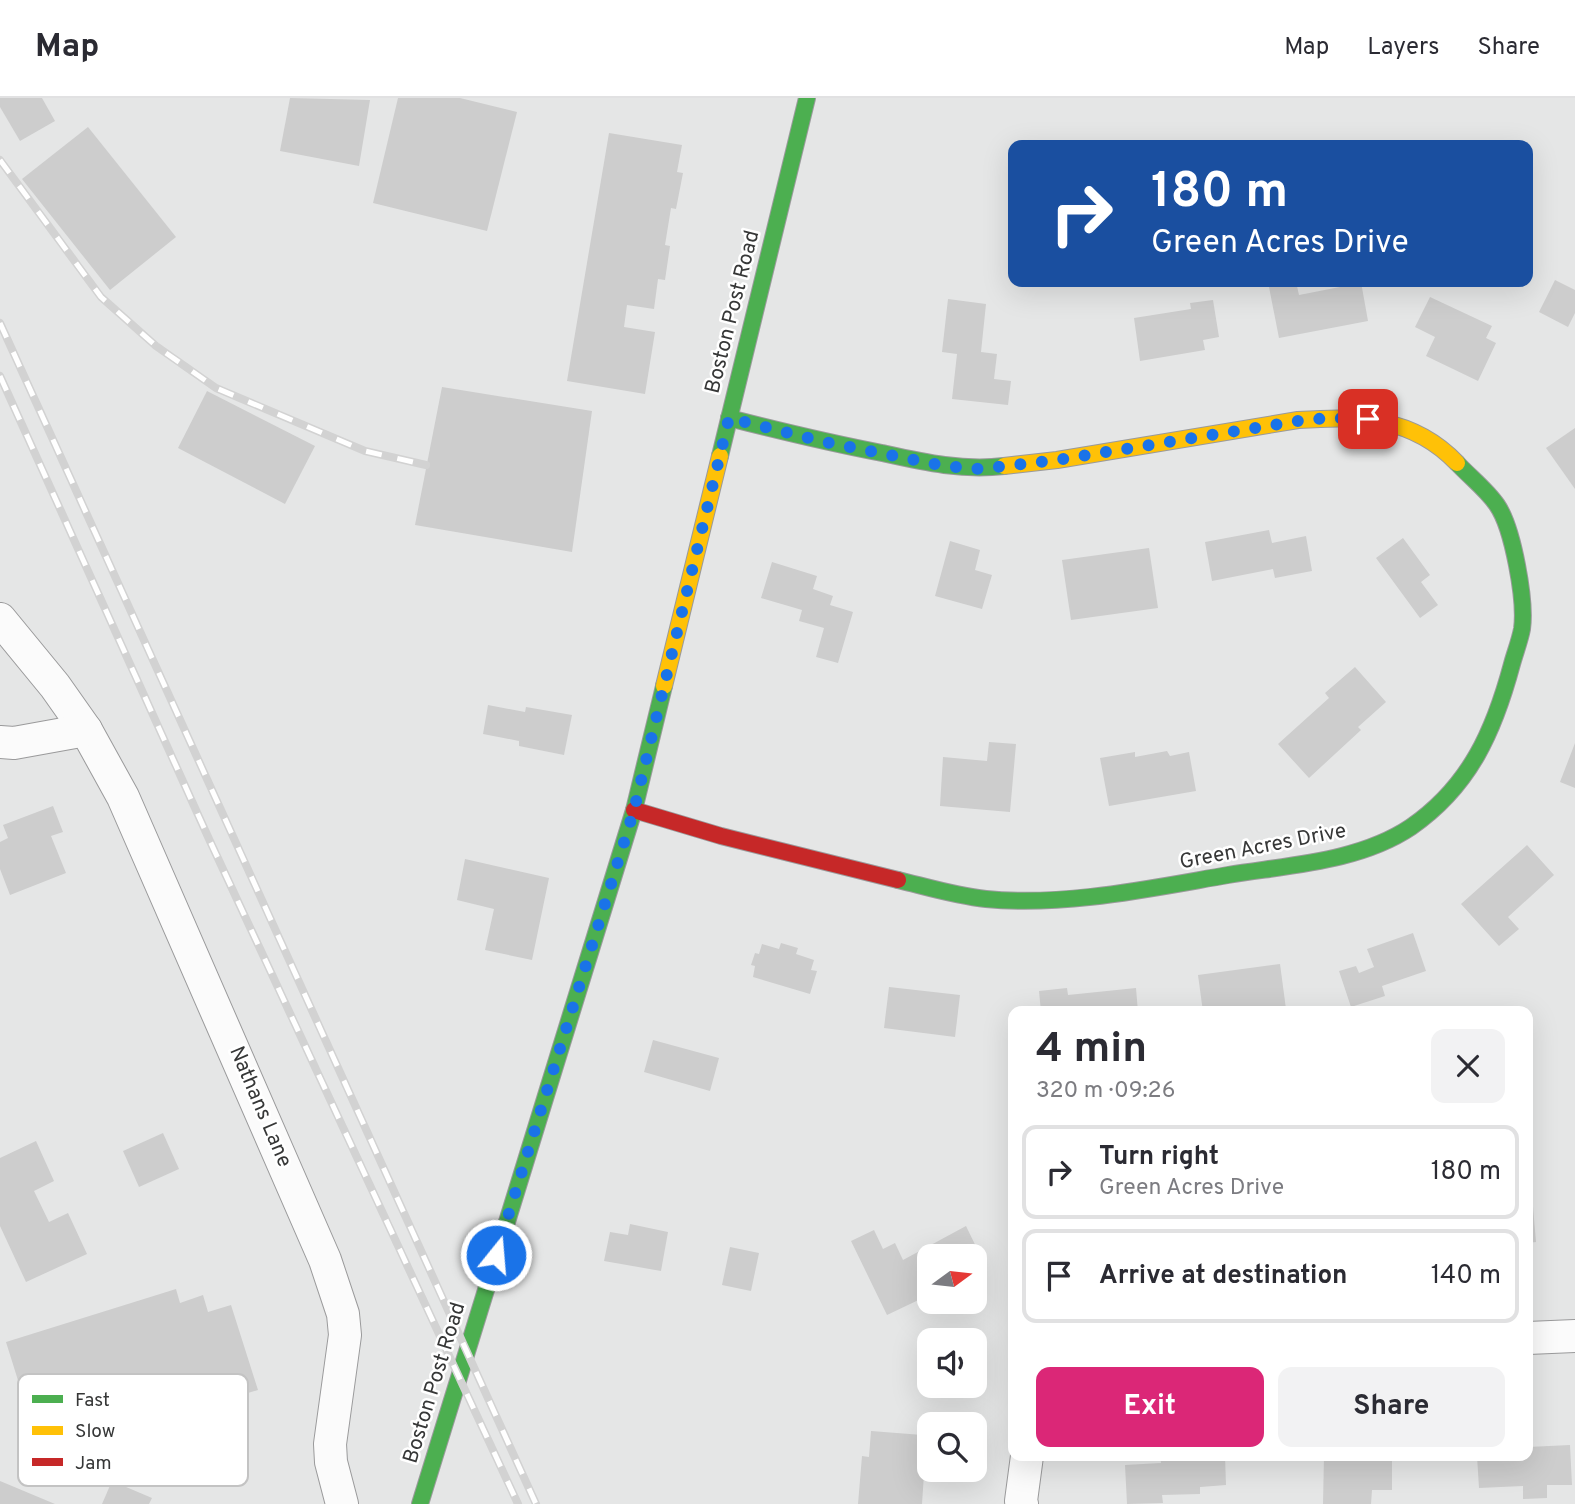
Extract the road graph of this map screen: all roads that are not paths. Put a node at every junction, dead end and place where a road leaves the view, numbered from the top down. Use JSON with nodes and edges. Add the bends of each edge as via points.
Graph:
{"nodes":[{"id":1,"x":807,"y":98,"type":"edge"},
{"id":2,"x":729,"y":418,"type":"junction"},
{"id":3,"x":0,"y":619,"type":"edge"},
{"id":4,"x":86,"y":730,"type":"junction"},
{"id":5,"x":0,"y":742,"type":"edge"},
{"id":6,"x":634,"y":810,"type":"junction"},
{"id":7,"x":1575,"y":1336,"type":"edge"},
{"id":8,"x":1533,"y":1338,"type":"edge"},
{"id":9,"x":1026,"y":1461,"type":"edge"},
{"id":10,"x":342,"y":1504,"type":"edge"},
{"id":11,"x":420,"y":1504,"type":"edge"},
{"id":12,"x":1022,"y":1504,"type":"edge"}],
"edges":[{"from":1,"to":2,"type":"street","name":"Boston Post Road"},
{"from":2,"to":6,"type":"street","name":"Boston Post Road"},
{"from":2,"to":6,"type":"street","name":"Green Acres Drive","via":[[825,442],[980,469],[1298,421],[1368,419],[1402,426],[1446,452],[1498,506],[1517,558],[1522,627],[1500,709],[1480,751],[1455,787],[1409,828],[1372,847],[1332,858],[1112,895],[987,898],[951,893]]},
{"from":3,"to":4,"type":"street","name":"Nathans Lane"},
{"from":4,"to":5,"type":"street"},
{"from":4,"to":10,"type":"street","name":"Nathans Lane","via":[[160,878],[337,1293],[345,1335],[330,1444]]},
{"from":6,"to":11,"type":"street","name":"Boston Post Road"},
{"from":7,"to":8,"type":"street"},
{"from":9,"to":12,"type":"street"}]}
